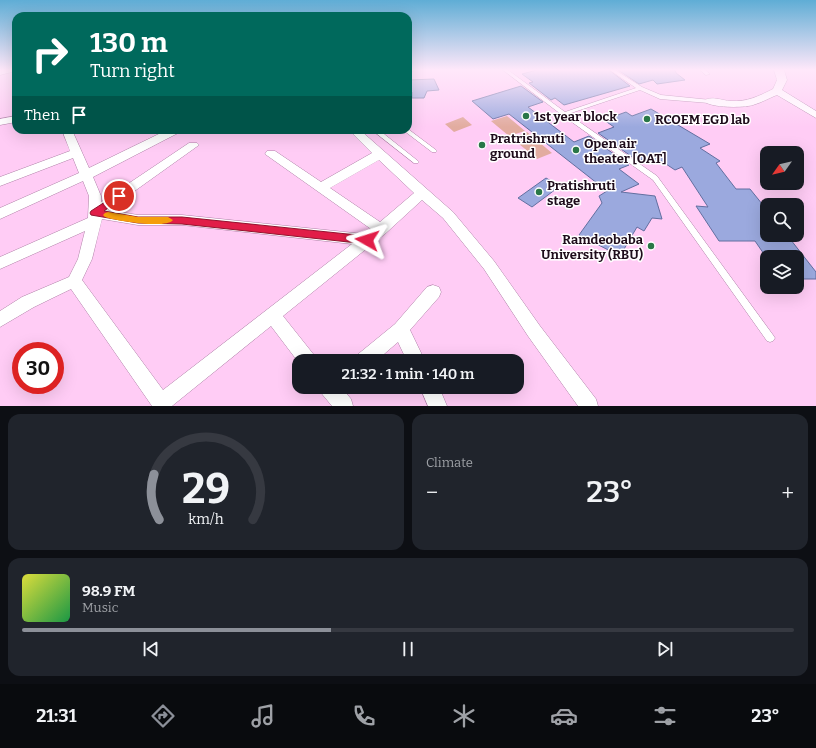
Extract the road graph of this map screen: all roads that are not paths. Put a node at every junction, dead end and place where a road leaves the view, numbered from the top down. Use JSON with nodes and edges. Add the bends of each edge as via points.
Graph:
{"nodes":[{"id":1,"x":530,"y":89,"type":"edge"},
{"id":2,"x":637,"y":89,"type":"edge"},
{"id":3,"x":642,"y":89,"type":"edge"},
{"id":4,"x":777,"y":91,"type":"joint"},
{"id":5,"x":709,"y":101,"type":"joint"},
{"id":6,"x":564,"y":114,"type":"junction"},
{"id":7,"x":816,"y":115,"type":"edge"},
{"id":8,"x":12,"y":119,"type":"edge"},
{"id":9,"x":0,"y":122,"type":"edge"},
{"id":10,"x":69,"y":134,"type":"edge"},
{"id":11,"x":168,"y":134,"type":"edge"},
{"id":12,"x":358,"y":134,"type":"edge"},
{"id":13,"x":380,"y":134,"type":"edge"},
{"id":14,"x":411,"y":134,"type":"edge"},
{"id":15,"x":193,"y":145,"type":"dead end"},
{"id":16,"x":434,"y":151,"type":"dead end"},
{"id":17,"x":77,"y":153,"type":"junction"},
{"id":18,"x":271,"y":154,"type":"dead end"},
{"id":19,"x":380,"y":154,"type":"junction"},
{"id":20,"x":416,"y":162,"type":"dead end"},
{"id":21,"x":86,"y":175,"type":"junction"},
{"id":22,"x":0,"y":182,"type":"edge"},
{"id":23,"x":320,"y":188,"type":"junction"},
{"id":24,"x":422,"y":193,"type":"junction"},
{"id":25,"x":0,"y":214,"type":"edge"},
{"id":26,"x":95,"y":217,"type":"junction"},
{"id":27,"x":380,"y":229,"type":"junction"},
{"id":28,"x":367,"y":240,"type":"junction"},
{"id":29,"x":0,"y":263,"type":"edge"},
{"id":30,"x":74,"y":282,"type":"junction"},
{"id":31,"x":433,"y":292,"type":"dead end"},
{"id":32,"x":272,"y":315,"type":"junction"},
{"id":33,"x":0,"y":320,"type":"edge"},
{"id":34,"x":401,"y":329,"type":"junction"},
{"id":35,"x":770,"y":338,"type":"dead end"},
{"id":36,"x":303,"y":354,"type":"edge"},
{"id":37,"x":371,"y":354,"type":"edge"},
{"id":38,"x":413,"y":354,"type":"edge"},
{"id":39,"x":335,"y":394,"type":"edge"},
{"id":40,"x":432,"y":394,"type":"edge"},
{"id":41,"x":162,"y":405,"type":"edge"},
{"id":42,"x":344,"y":406,"type":"edge"},
{"id":43,"x":438,"y":406,"type":"edge"},
{"id":44,"x":589,"y":406,"type":"edge"}],
"edges":[{"from":1,"to":6,"type":"lane"},
{"from":2,"to":6,"type":"lane"},
{"from":3,"to":5,"type":"lane","via":[[660,97]]},
{"from":4,"to":5,"type":"street","via":[[751,103]]},
{"from":4,"to":7,"type":"street"},
{"from":6,"to":35,"type":"lane","via":[[655,178]]},
{"from":8,"to":9,"type":"street"},
{"from":10,"to":17,"type":"street"},
{"from":11,"to":21,"type":"street"},
{"from":12,"to":19,"type":"street"},
{"from":13,"to":20,"type":"lane"},
{"from":14,"to":16,"type":"lane"},
{"from":15,"to":26,"type":"street"},
{"from":17,"to":21,"type":"street"},
{"from":17,"to":22,"type":"street"},
{"from":18,"to":23,"type":"street"},
{"from":19,"to":23,"type":"street"},
{"from":19,"to":24,"type":"street"},
{"from":21,"to":25,"type":"street"},
{"from":21,"to":26,"type":"street","via":[[94,196]]},
{"from":23,"to":27,"type":"street"},
{"from":24,"to":27,"type":"street"},
{"from":24,"to":44,"type":"street","via":[[448,215],[489,264]]},
{"from":26,"to":28,"type":"street","via":[[182,220]]},
{"from":26,"to":29,"type":"street"},
{"from":26,"to":30,"type":"street","via":[[85,259]]},
{"from":27,"to":28,"type":"street"},
{"from":28,"to":32,"type":"street"},
{"from":30,"to":33,"type":"street","via":[[28,302]]},
{"from":30,"to":41,"type":"street"},
{"from":31,"to":34,"type":"street"},
{"from":32,"to":36,"type":"street"},
{"from":32,"to":41,"type":"street"},
{"from":34,"to":37,"type":"street"},
{"from":34,"to":38,"type":"street"},
{"from":39,"to":42,"type":"street"},
{"from":40,"to":43,"type":"street"}]}
